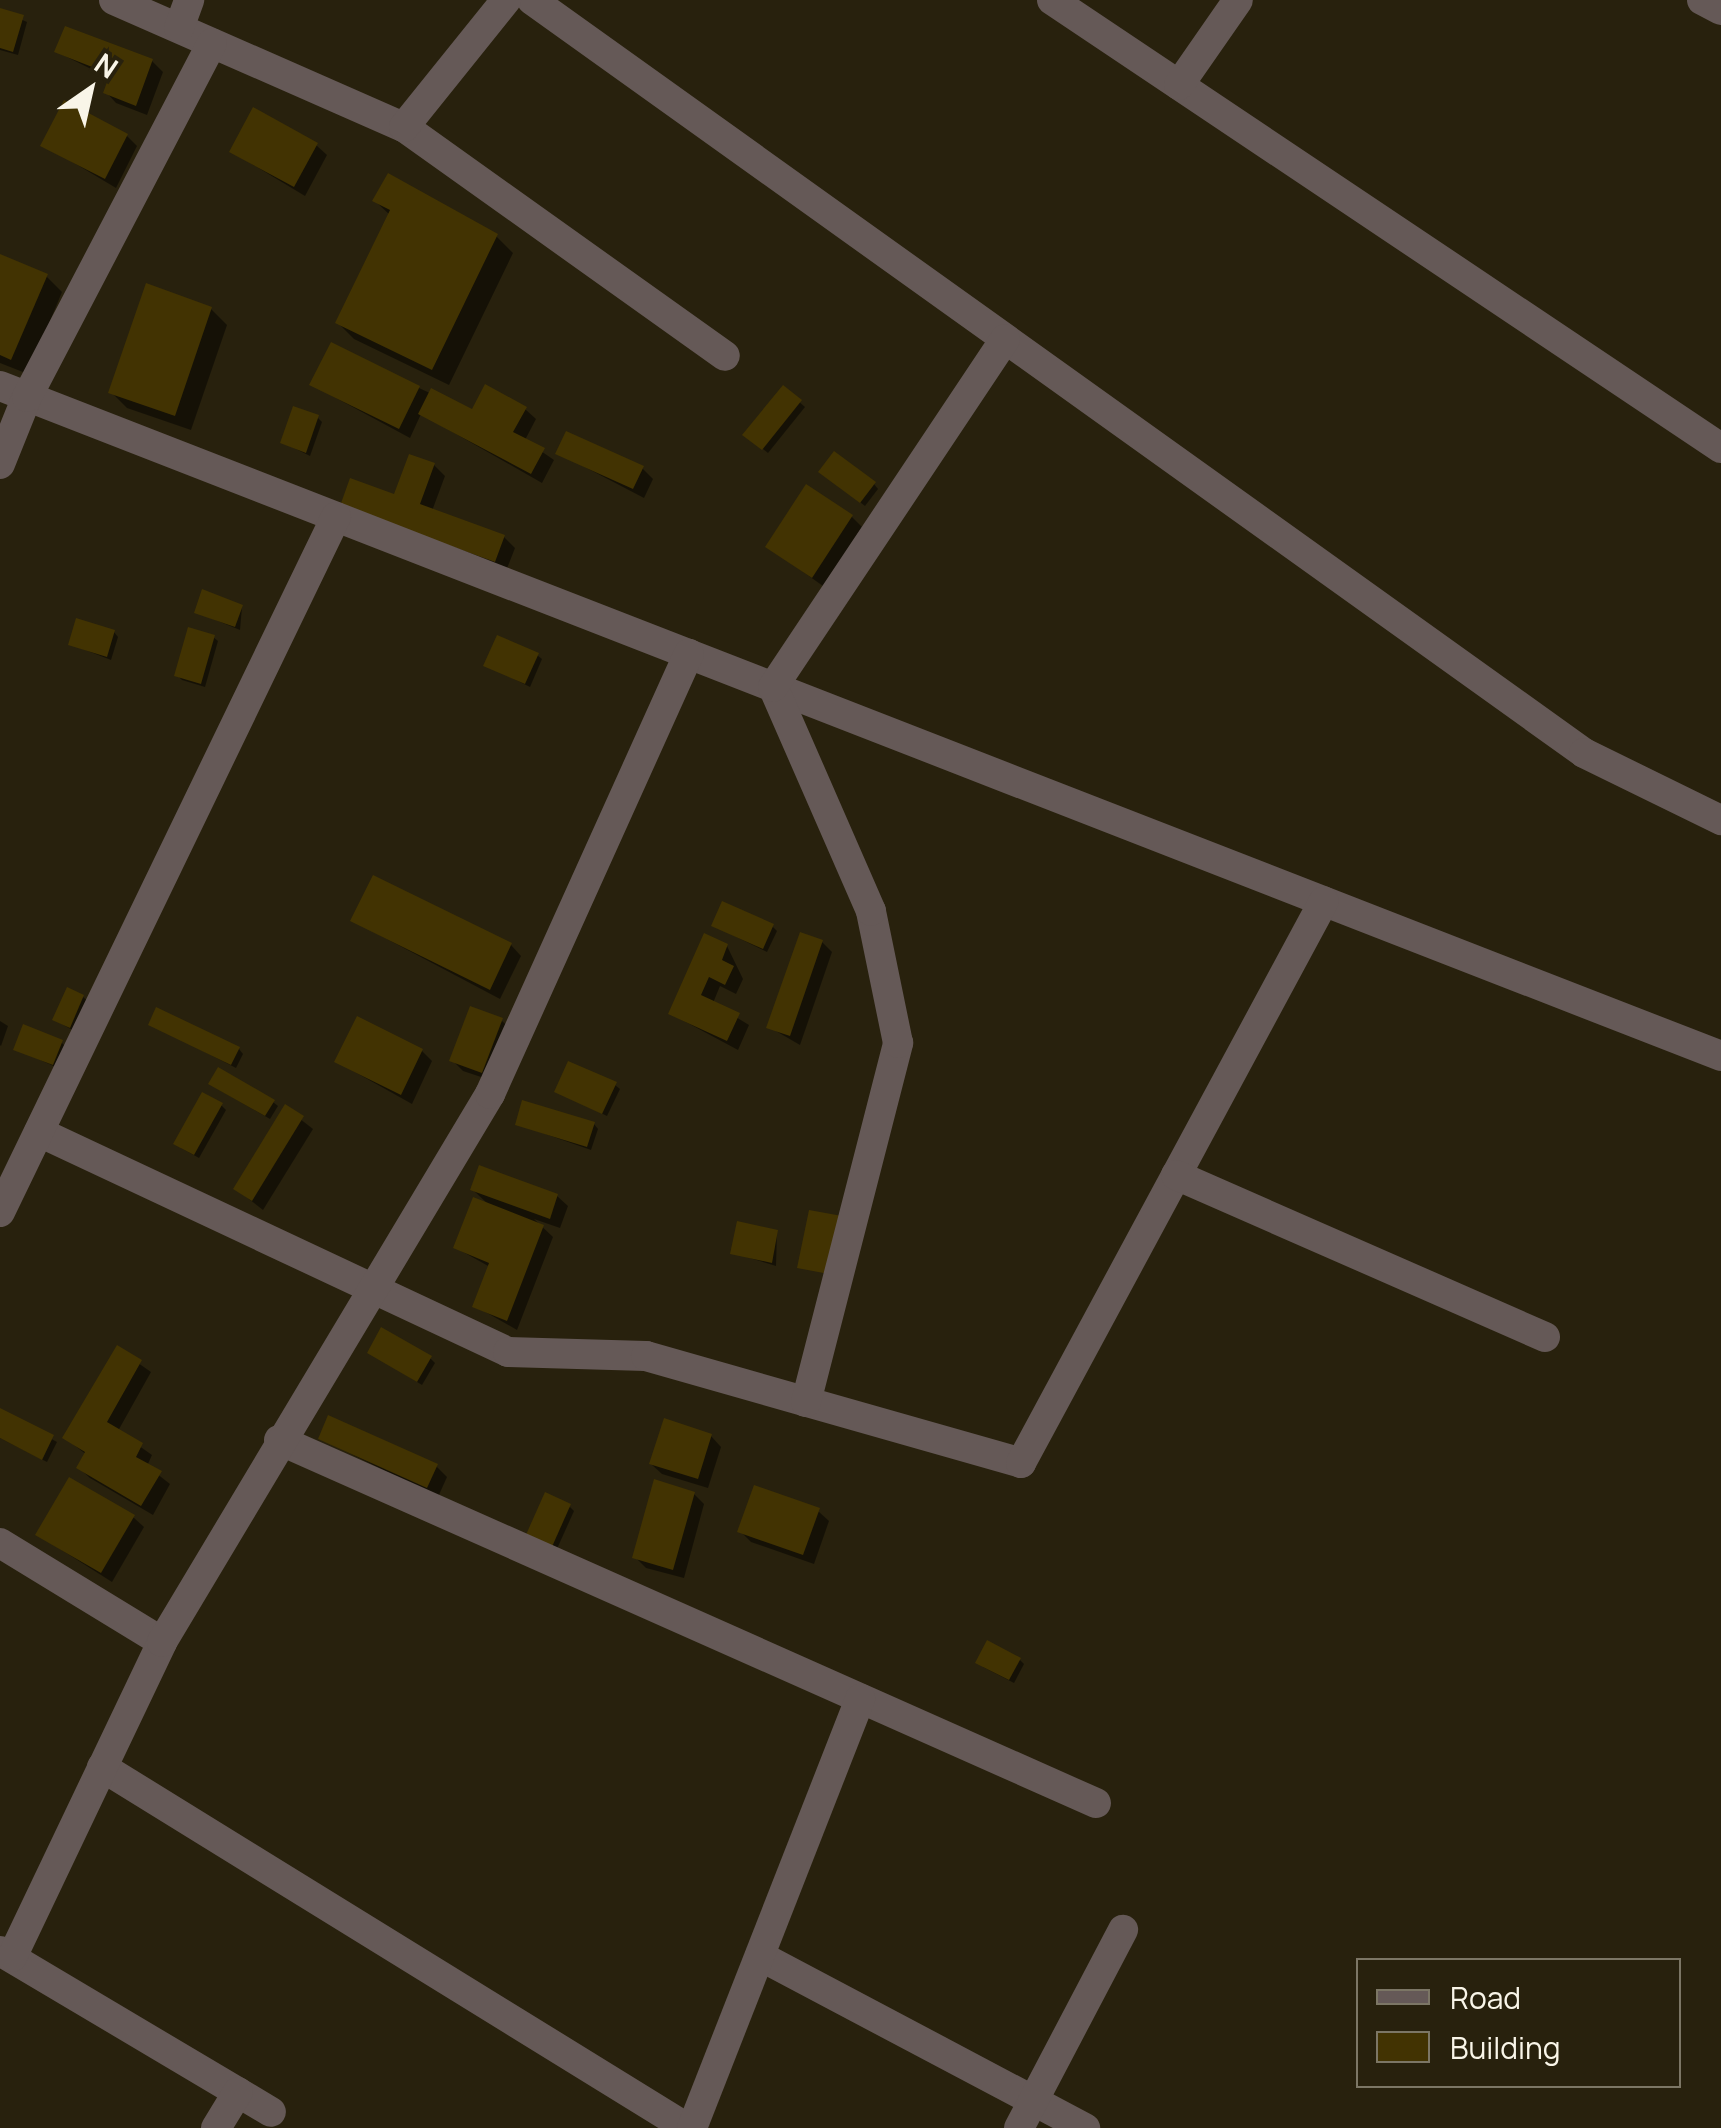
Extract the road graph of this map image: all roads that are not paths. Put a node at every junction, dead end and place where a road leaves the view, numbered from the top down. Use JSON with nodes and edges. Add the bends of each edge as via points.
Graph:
{"nodes":[{"id":1,"x":114,"y":0,"type":"edge"},
{"id":2,"x":506,"y":0,"type":"edge"},
{"id":3,"x":532,"y":0,"type":"edge"},
{"id":4,"x":1052,"y":0,"type":"edge"},
{"id":5,"x":1238,"y":0,"type":"edge"},
{"id":6,"x":1702,"y":0,"type":"edge"},
{"id":7,"x":1721,"y":10,"type":"edge"},
{"id":8,"x":184,"y":14,"type":"edge"},
{"id":9,"x":212,"y":43,"type":"junction"},
{"id":10,"x":1178,"y":85,"type":"junction"},
{"id":11,"x":404,"y":127,"type":"junction"},
{"id":12,"x":1005,"y":340,"type":"junction"},
{"id":13,"x":725,"y":356,"type":"dead end"},
{"id":14,"x":14,"y":392,"type":"edge"},
{"id":15,"x":1721,"y":448,"type":"edge"},
{"id":16,"x":0,"y":464,"type":"edge"},
{"id":17,"x":336,"y":517,"type":"junction"},
{"id":18,"x":690,"y":654,"type":"junction"},
{"id":19,"x":773,"y":687,"type":"junction"},
{"id":20,"x":1721,"y":820,"type":"edge"},
{"id":21,"x":1324,"y":901,"type":"junction"},
{"id":22,"x":1721,"y":1056,"type":"edge"},
{"id":23,"x":38,"y":1132,"type":"junction"},
{"id":24,"x":1176,"y":1175,"type":"junction"},
{"id":25,"x":0,"y":1212,"type":"edge"},
{"id":26,"x":371,"y":1288,"type":"junction"},
{"id":27,"x":1545,"y":1337,"type":"dead end"},
{"id":28,"x":806,"y":1402,"type":"junction"},
{"id":29,"x":279,"y":1440,"type":"junction"},
{"id":30,"x":0,"y":1544,"type":"edge"},
{"id":31,"x":162,"y":1642,"type":"junction"},
{"id":32,"x":860,"y":1699,"type":"junction"},
{"id":33,"x":102,"y":1767,"type":"junction"},
{"id":34,"x":1096,"y":1803,"type":"dead end"},
{"id":35,"x":1123,"y":1930,"type":"dead end"},
{"id":36,"x":6,"y":1954,"type":"edge"},
{"id":37,"x":760,"y":1956,"type":"junction"},
{"id":38,"x":238,"y":2092,"type":"junction"},
{"id":39,"x":271,"y":2112,"type":"dead end"},
{"id":40,"x":1026,"y":2114,"type":"edge"},
{"id":41,"x":216,"y":2128,"type":"edge"},
{"id":42,"x":690,"y":2128,"type":"edge"},
{"id":43,"x":1084,"y":2128,"type":"edge"}],
"edges":[{"from":1,"to":8,"type":"street"},
{"from":2,"to":11,"type":"street"},
{"from":3,"to":12,"type":"street"},
{"from":4,"to":10,"type":"street"},
{"from":5,"to":10,"type":"street"},
{"from":6,"to":7,"type":"street"},
{"from":8,"to":9,"type":"street"},
{"from":9,"to":11,"type":"street"},
{"from":9,"to":14,"type":"street"},
{"from":10,"to":15,"type":"street"},
{"from":11,"to":13,"type":"street"},
{"from":12,"to":19,"type":"street"},
{"from":12,"to":20,"type":"street","via":[[1584,753]]},
{"from":14,"to":16,"type":"street"},
{"from":14,"to":17,"type":"street"},
{"from":17,"to":18,"type":"street"},
{"from":17,"to":23,"type":"street"},
{"from":18,"to":19,"type":"street"},
{"from":18,"to":26,"type":"street","via":[[490,1094]]},
{"from":19,"to":21,"type":"street"},
{"from":19,"to":28,"type":"street","via":[[872,911],[898,1043]]},
{"from":21,"to":22,"type":"street"},
{"from":21,"to":24,"type":"street"},
{"from":23,"to":25,"type":"street"},
{"from":23,"to":26,"type":"street"},
{"from":24,"to":27,"type":"street"},
{"from":24,"to":28,"type":"street","via":[[1021,1463]]},
{"from":26,"to":28,"type":"street","via":[[508,1352],[646,1356]]},
{"from":26,"to":29,"type":"street"},
{"from":29,"to":31,"type":"street"},
{"from":29,"to":32,"type":"street"},
{"from":30,"to":31,"type":"street"},
{"from":31,"to":33,"type":"street"},
{"from":32,"to":34,"type":"street"},
{"from":32,"to":37,"type":"street"},
{"from":33,"to":36,"type":"street"},
{"from":33,"to":42,"type":"street"},
{"from":35,"to":40,"type":"street"},
{"from":36,"to":38,"type":"street"},
{"from":37,"to":40,"type":"street"},
{"from":37,"to":42,"type":"street"},
{"from":38,"to":39,"type":"street"},
{"from":38,"to":41,"type":"street"},
{"from":40,"to":43,"type":"street"}]}
